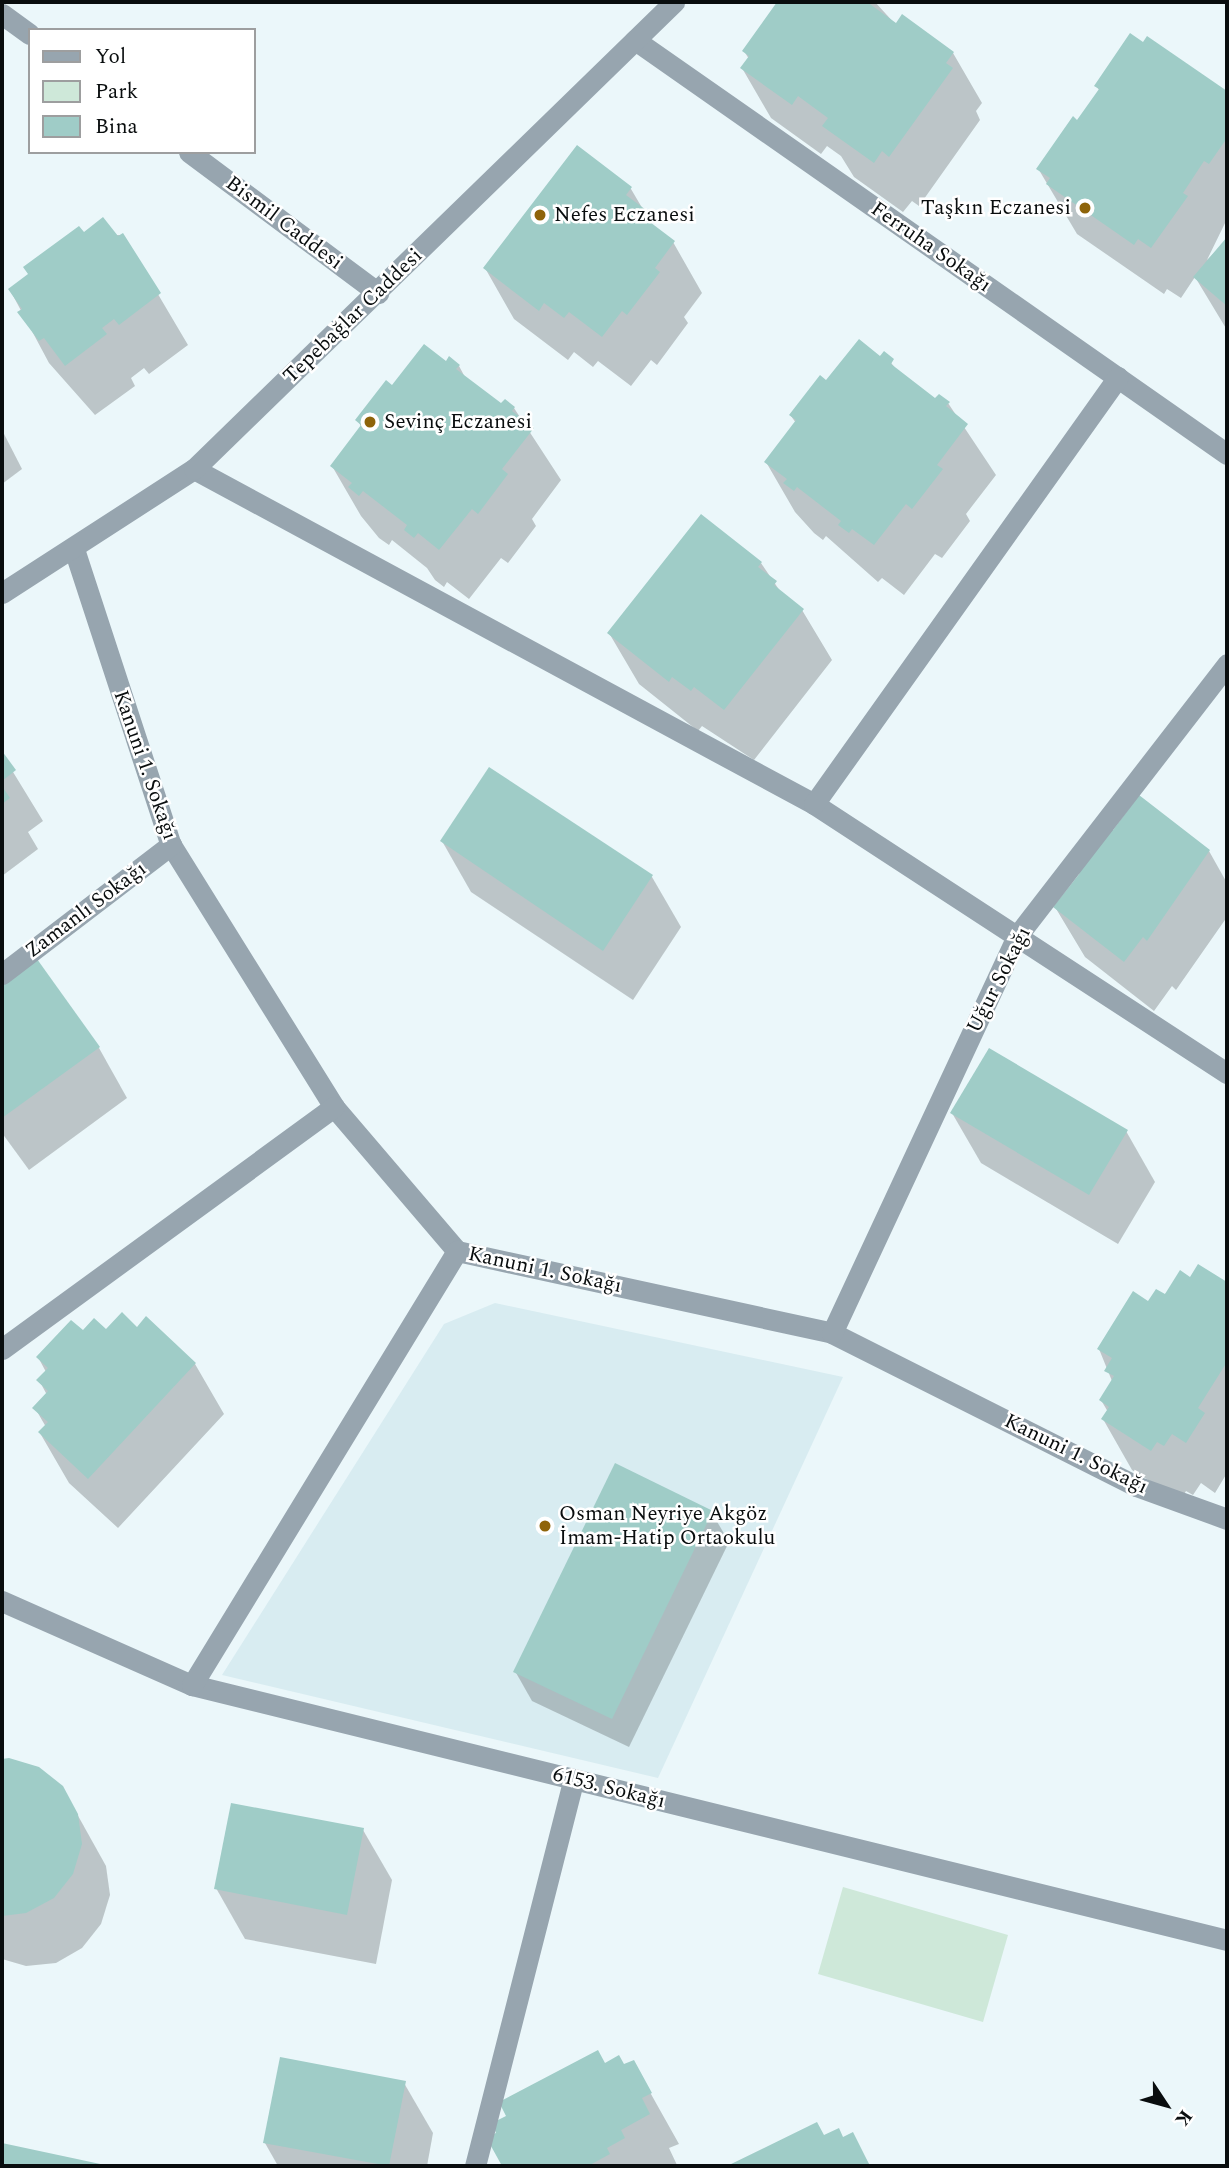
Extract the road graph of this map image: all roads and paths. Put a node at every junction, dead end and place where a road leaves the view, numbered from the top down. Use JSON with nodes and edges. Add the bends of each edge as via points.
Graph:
{"nodes":[{"id":1,"x":674,"y":2,"type":"edge"},
{"id":2,"x":2,"y":14,"type":"edge"},
{"id":3,"x":28,"y":33,"type":"edge"},
{"id":4,"x":635,"y":40,"type":"junction"},
{"id":5,"x":192,"y":154,"type":"edge"},
{"id":6,"x":378,"y":293,"type":"junction"},
{"id":7,"x":1118,"y":377,"type":"junction"},
{"id":8,"x":1227,"y":454,"type":"edge"},
{"id":9,"x":194,"y":469,"type":"junction"},
{"id":10,"x":74,"y":549,"type":"junction"},
{"id":11,"x":2,"y":593,"type":"edge"},
{"id":12,"x":1227,"y":664,"type":"edge"},
{"id":13,"x":814,"y":804,"type":"junction"},
{"id":14,"x":171,"y":845,"type":"junction"},
{"id":15,"x":1017,"y":936,"type":"junction"},
{"id":16,"x":2,"y":974,"type":"edge"},
{"id":17,"x":1227,"y":1073,"type":"edge"},
{"id":18,"x":334,"y":1107,"type":"junction"},
{"id":19,"x":457,"y":1251,"type":"junction"},
{"id":20,"x":832,"y":1334,"type":"junction"},
{"id":21,"x":2,"y":1349,"type":"edge"},
{"id":22,"x":1227,"y":1519,"type":"edge"},
{"id":23,"x":2,"y":1601,"type":"edge"},
{"id":24,"x":192,"y":1685,"type":"junction"},
{"id":25,"x":574,"y":1779,"type":"junction"},
{"id":26,"x":1227,"y":1940,"type":"edge"},
{"id":27,"x":475,"y":2166,"type":"edge"}],
"edges":[{"from":1,"to":4,"type":"street","name":"Tepebağlar Caddesi"},
{"from":2,"to":3,"type":"street"},
{"from":4,"to":6,"type":"street","name":"Tepebağlar Caddesi"},
{"from":4,"to":7,"type":"street","name":"Ferruha Sokağı"},
{"from":5,"to":6,"type":"street","name":"Bismil Caddesi"},
{"from":6,"to":9,"type":"street","name":"Tepebağlar Caddesi"},
{"from":7,"to":8,"type":"street","name":"Ferruha Sokağı"},
{"from":7,"to":13,"type":"street"},
{"from":9,"to":10,"type":"street","name":"Tepebağlar Caddesi"},
{"from":9,"to":13,"type":"street"},
{"from":10,"to":11,"type":"street","name":"Tepebağlar Caddesi"},
{"from":10,"to":14,"type":"street","name":"Kanuni 1. Sokağı"},
{"from":12,"to":15,"type":"street","name":"Uğur Sokağı"},
{"from":13,"to":15,"type":"street"},
{"from":14,"to":16,"type":"street","name":"Zamanlı Sokağı"},
{"from":14,"to":18,"type":"street","name":"Kanuni 1. Sokağı"},
{"from":15,"to":17,"type":"street"},
{"from":15,"to":20,"type":"street","name":"Uğur Sokağı"},
{"from":18,"to":19,"type":"street","name":"Kanuni 1. Sokağı"},
{"from":18,"to":21,"type":"street"},
{"from":19,"to":20,"type":"street","name":"Kanuni 1. Sokağı"},
{"from":19,"to":24,"type":"street"},
{"from":20,"to":22,"type":"street","name":"Kanuni 1. Sokağı","via":[[1136,1486]]},
{"from":23,"to":24,"type":"street","name":"6153. Sokağı"},
{"from":24,"to":25,"type":"street","name":"6153. Sokağı"},
{"from":25,"to":26,"type":"street","name":"6153. Sokağı"},
{"from":25,"to":27,"type":"street"}]}
